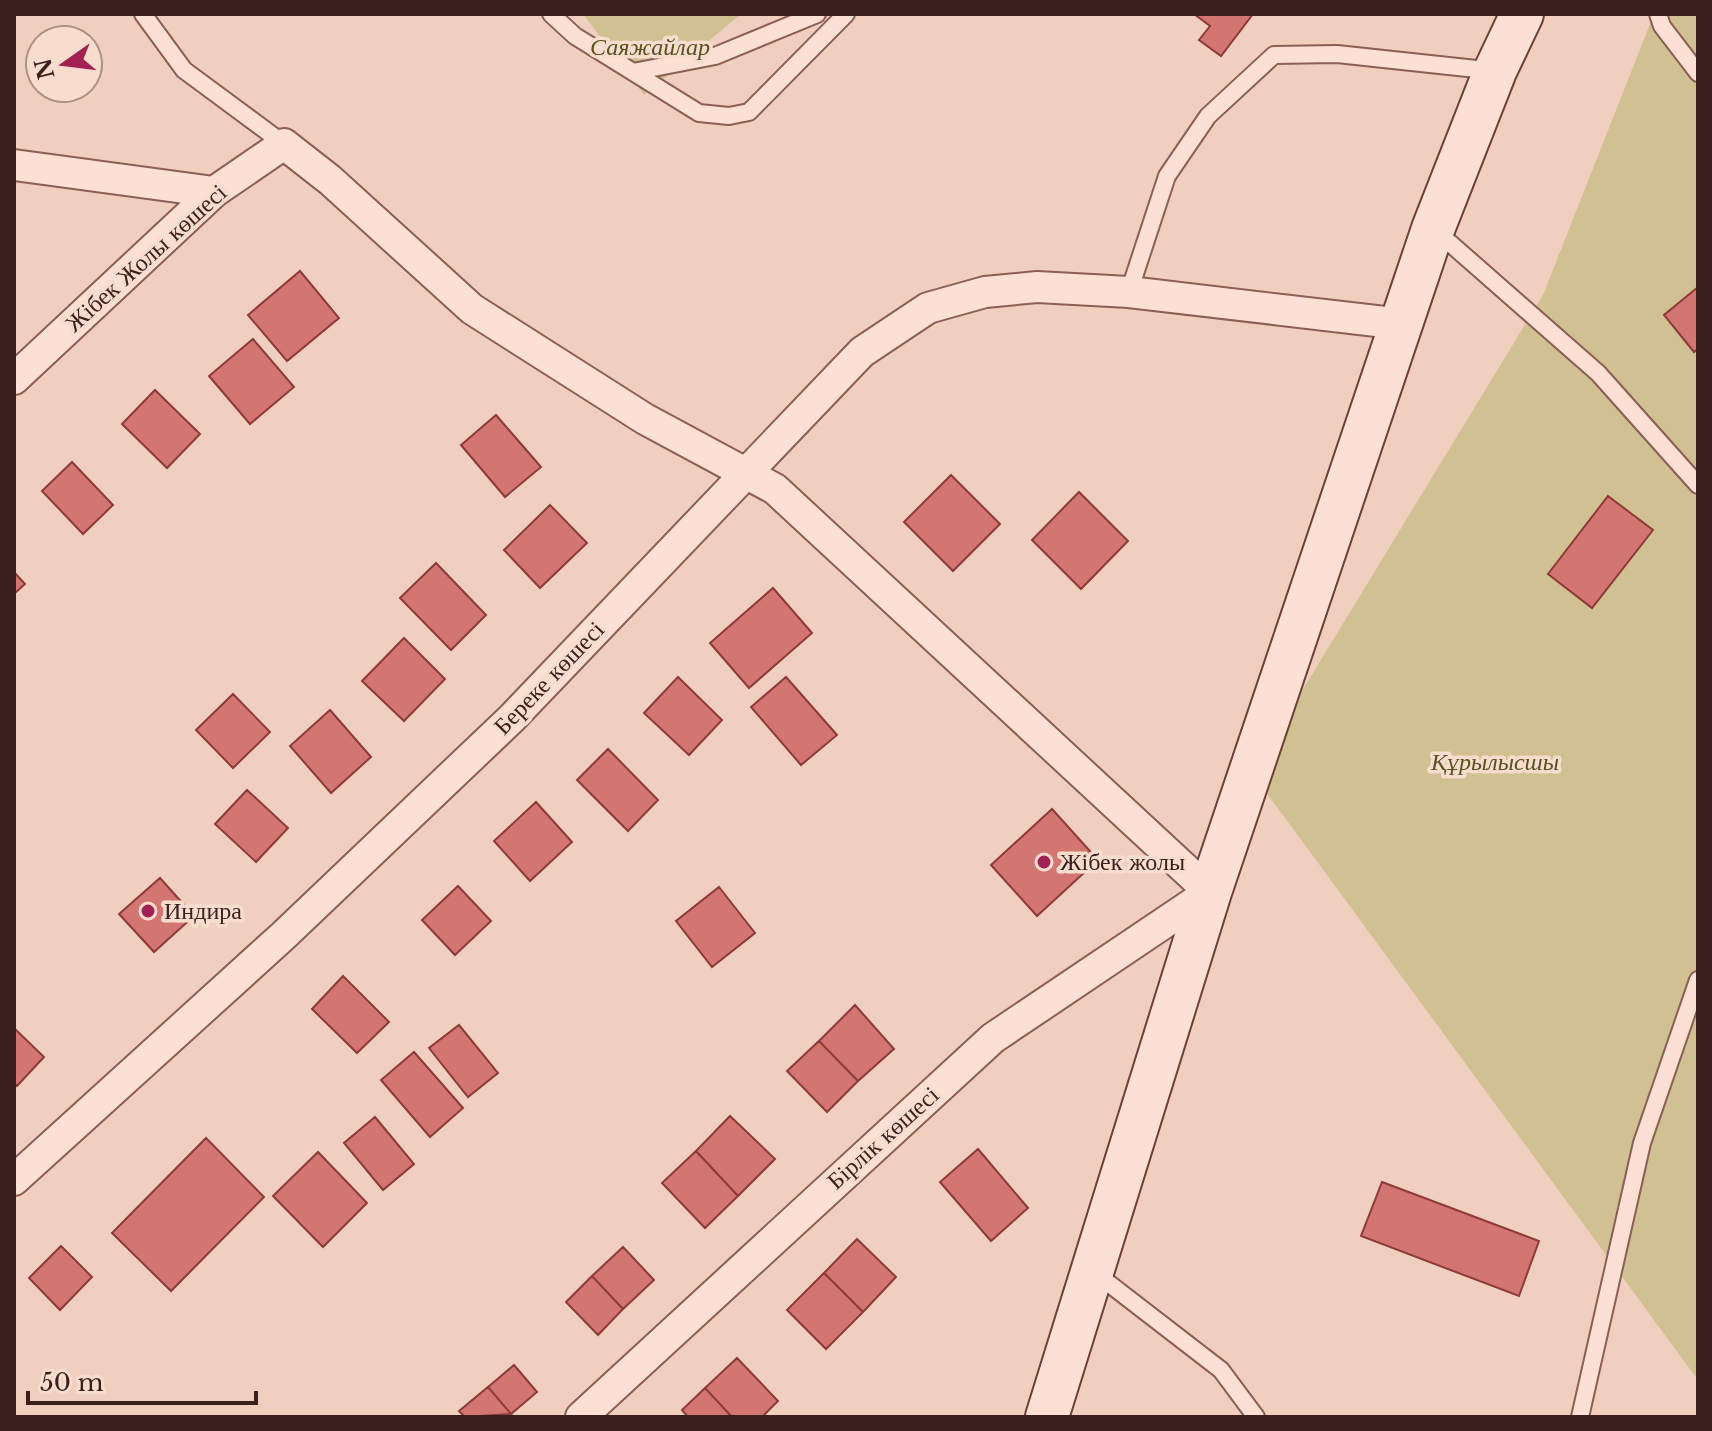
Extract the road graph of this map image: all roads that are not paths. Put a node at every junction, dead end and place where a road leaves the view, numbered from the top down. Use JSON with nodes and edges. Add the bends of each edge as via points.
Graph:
{"nodes":[{"id":1,"x":551,"y":14,"type":"edge"},
{"id":2,"x":817,"y":14,"type":"edge"},
{"id":3,"x":846,"y":14,"type":"edge"},
{"id":4,"x":1522,"y":14,"type":"edge"},
{"id":5,"x":1658,"y":14,"type":"edge"},
{"id":6,"x":144,"y":15,"type":"edge"},
{"id":7,"x":1495,"y":71,"type":"junction"},
{"id":8,"x":633,"y":72,"type":"junction"},
{"id":9,"x":1698,"y":73,"type":"edge"},
{"id":10,"x":284,"y":144,"type":"junction"},
{"id":11,"x":14,"y":165,"type":"edge"},
{"id":12,"x":214,"y":192,"type":"junction"},
{"id":13,"x":1433,"y":229,"type":"junction"},
{"id":14,"x":1129,"y":292,"type":"junction"},
{"id":15,"x":1402,"y":324,"type":"junction"},
{"id":16,"x":14,"y":379,"type":"edge"},
{"id":17,"x":746,"y":474,"type":"junction"},
{"id":18,"x":1698,"y":485,"type":"edge"},
{"id":19,"x":1210,"y":892,"type":"junction"},
{"id":20,"x":1698,"y":980,"type":"edge"},
{"id":21,"x":14,"y":1180,"type":"edge"},
{"id":22,"x":1092,"y":1271,"type":"junction"},
{"id":23,"x":581,"y":1417,"type":"edge"},
{"id":24,"x":1047,"y":1417,"type":"edge"},
{"id":25,"x":1256,"y":1417,"type":"edge"},
{"id":26,"x":1580,"y":1417,"type":"edge"}],
"edges":[{"from":1,"to":8,"type":"lane","via":[[575,36]]},
{"from":2,"to":8,"type":"lane","via":[[715,56]]},
{"from":3,"to":8,"type":"lane","via":[[749,112],[699,113]]},
{"from":4,"to":7,"type":"main road"},
{"from":5,"to":9,"type":"lane"},
{"from":6,"to":10,"type":"lane","via":[[184,70]]},
{"from":7,"to":13,"type":"main road"},
{"from":7,"to":14,"type":"lane","via":[[1337,54],[1274,55],[1208,116],[1167,176]]},
{"from":10,"to":12,"type":"street","name":"Жібек Жолы көшесі"},
{"from":10,"to":17,"type":"street","via":[[472,309],[645,419]]},
{"from":11,"to":12,"type":"street"},
{"from":12,"to":16,"type":"street","name":"Жібек Жолы көшесі"},
{"from":13,"to":15,"type":"main road"},
{"from":13,"to":18,"type":"lane","via":[[1598,373]]},
{"from":14,"to":15,"type":"street","name":"Береке көшесі"},
{"from":14,"to":17,"type":"street","name":"Береке көшесі","via":[[1037,287],[985,292],[928,308],[862,352]]},
{"from":15,"to":19,"type":"main road"},
{"from":17,"to":19,"type":"street","via":[[775,489]]},
{"from":17,"to":21,"type":"street","name":"Береке көшесі","via":[[500,729],[283,936]]},
{"from":19,"to":22,"type":"main road"},
{"from":19,"to":23,"type":"street","name":"Бірлік көшесі","via":[[993,1038]]},
{"from":20,"to":26,"type":"lane","via":[[1642,1143]]},
{"from":22,"to":24,"type":"main road"},
{"from":22,"to":25,"type":"lane","via":[[1221,1370]]}]}
